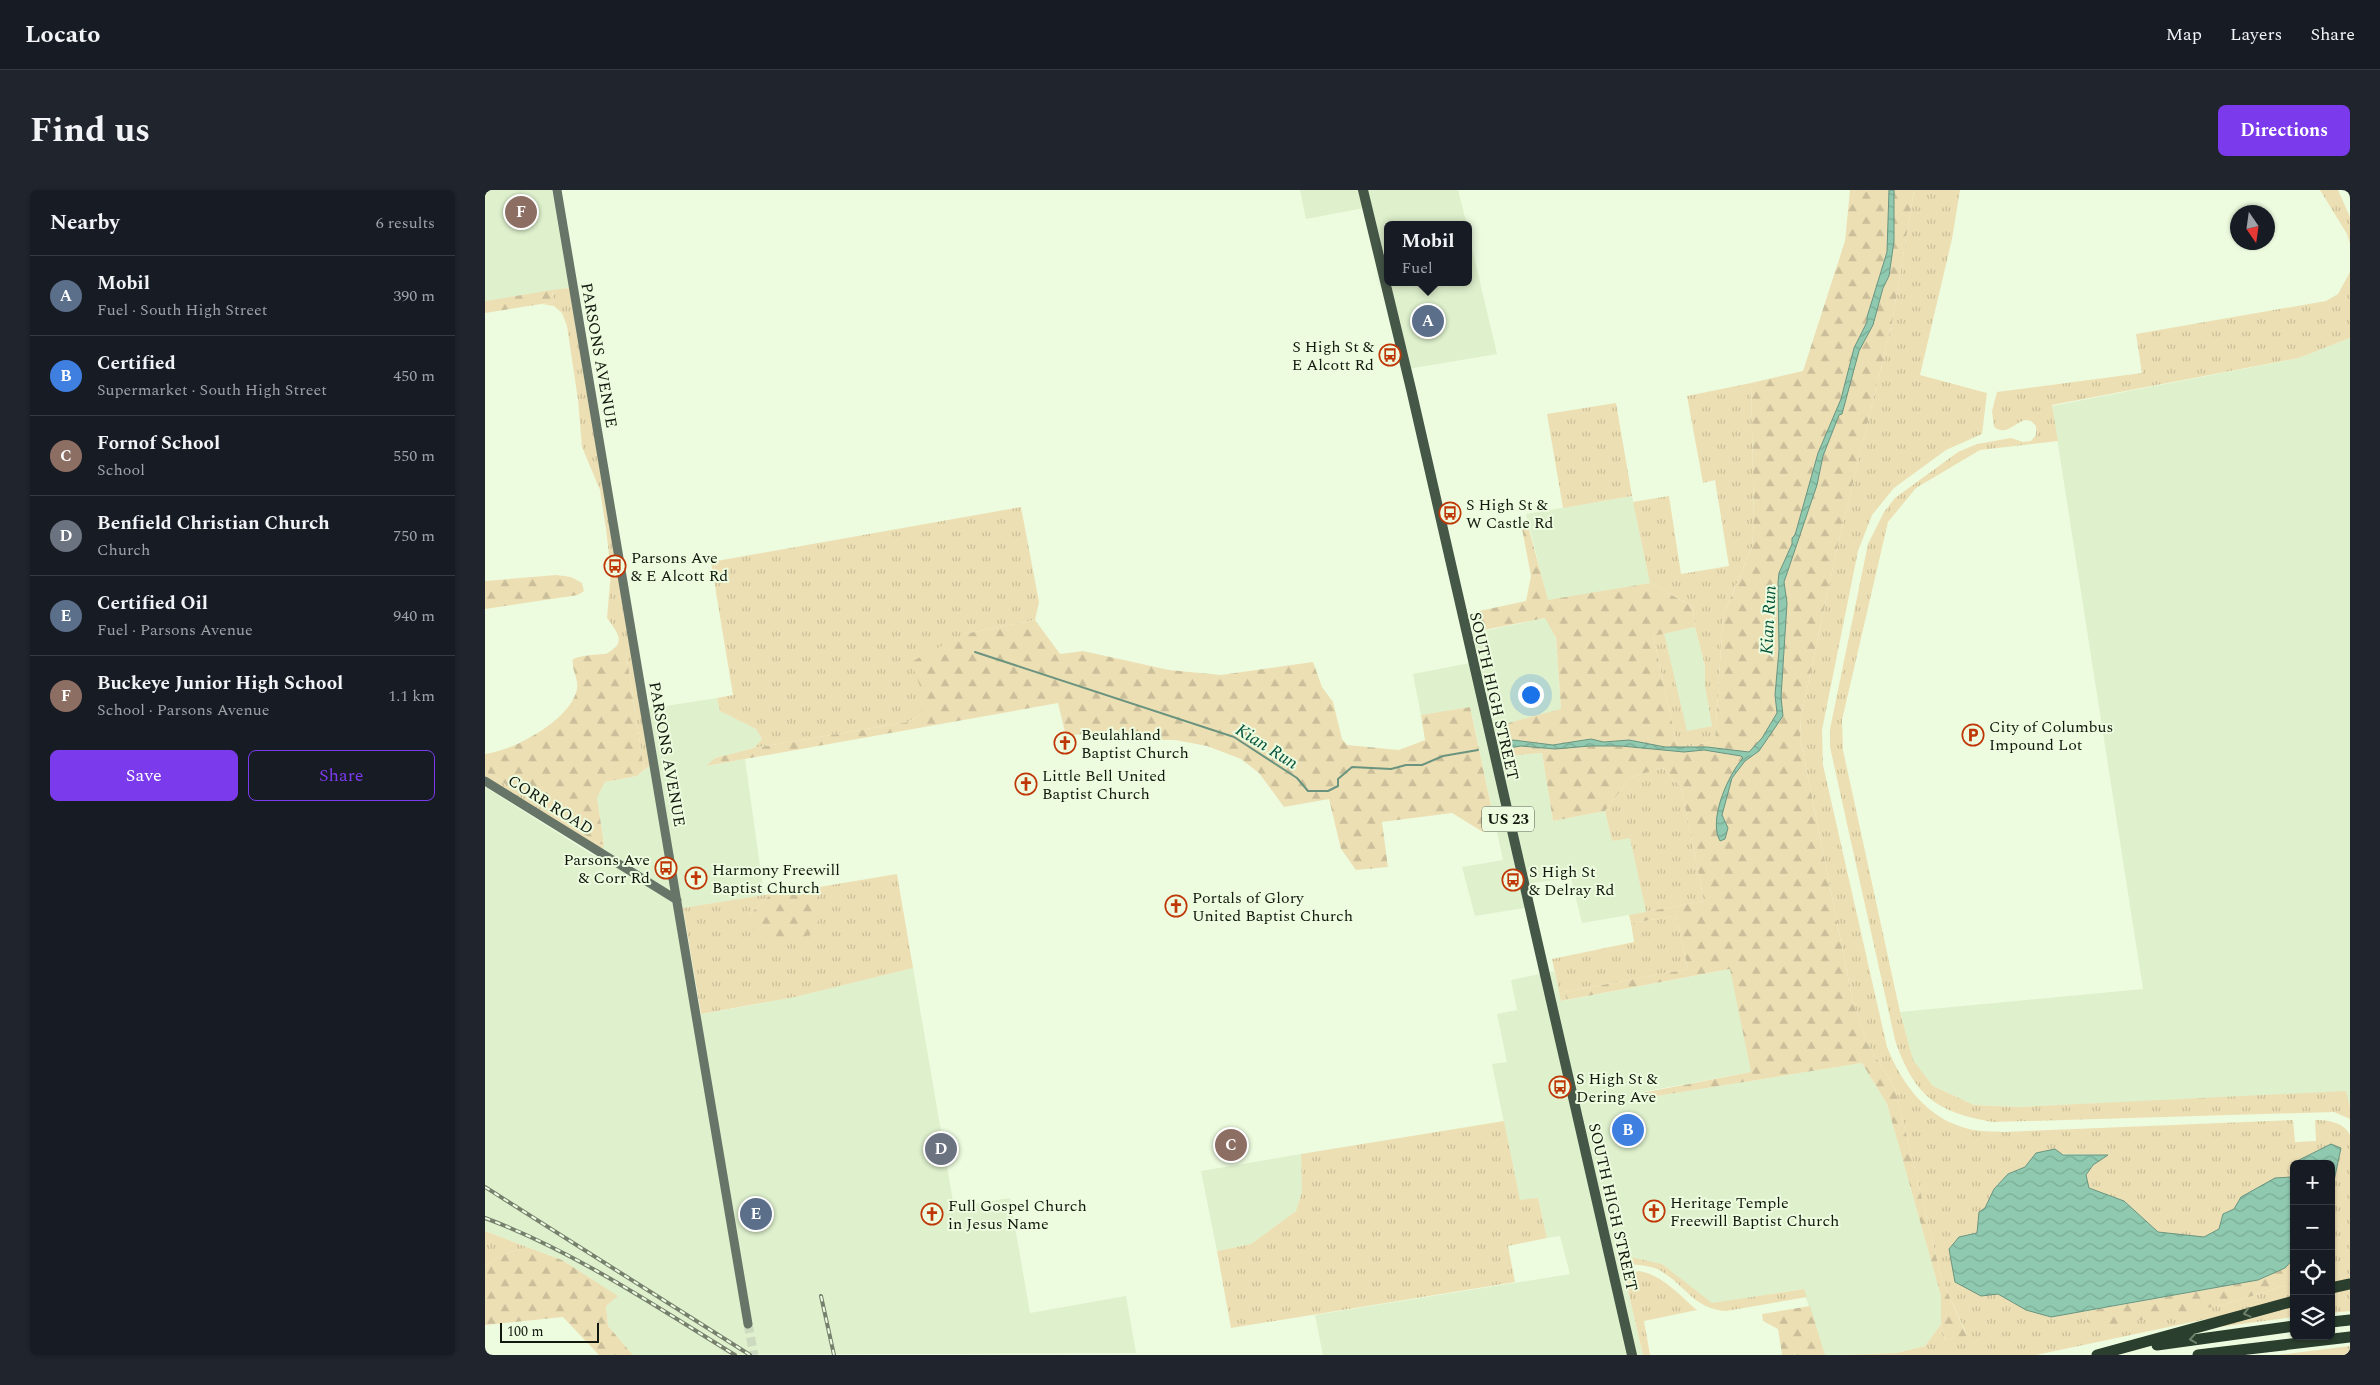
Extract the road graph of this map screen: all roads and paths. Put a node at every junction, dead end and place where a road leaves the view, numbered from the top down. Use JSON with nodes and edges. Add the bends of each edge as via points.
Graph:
{"nodes":[{"id":1,"x":557,"y":190,"type":"edge"},
{"id":2,"x":1363,"y":190,"type":"edge"},
{"id":3,"x":1384,"y":277,"type":"edge"},
{"id":4,"x":1386,"y":286,"type":"edge"},
{"id":5,"x":485,"y":781,"type":"edge"},
{"id":6,"x":677,"y":900,"type":"junction"},
{"id":7,"x":2350,"y":1284,"type":"edge"},
{"id":8,"x":2335,"y":1287,"type":"edge"},
{"id":9,"x":2290,"y":1301,"type":"edge"},
{"id":10,"x":748,"y":1324,"type":"tunnel mouth"},
{"id":11,"x":2290,"y":1327,"type":"edge"},
{"id":12,"x":2348,"y":1337,"type":"edge"},
{"id":13,"x":1632,"y":1355,"type":"edge"},
{"id":14,"x":2096,"y":1355,"type":"edge"},
{"id":15,"x":2198,"y":1355,"type":"edge"}],
"edges":[{"from":1,"to":6,"type":"street","name":"PARSONS AVENUE"},
{"from":2,"to":3,"type":"main road","name":"SOUTH HIGH STREET","number":"US 23"},
{"from":4,"to":13,"type":"main road","name":"SOUTH HIGH STREET","number":"US 23"},
{"from":5,"to":6,"type":"street","name":"CORR ROAD"},
{"from":6,"to":10,"type":"street","name":"PARSONS AVENUE"},
{"from":7,"to":8,"type":"highway"},
{"from":9,"to":14,"type":"highway","one_way":true},
{"from":11,"to":14,"type":"highway","one_way":true},
{"from":12,"to":15,"type":"highway"}]}
